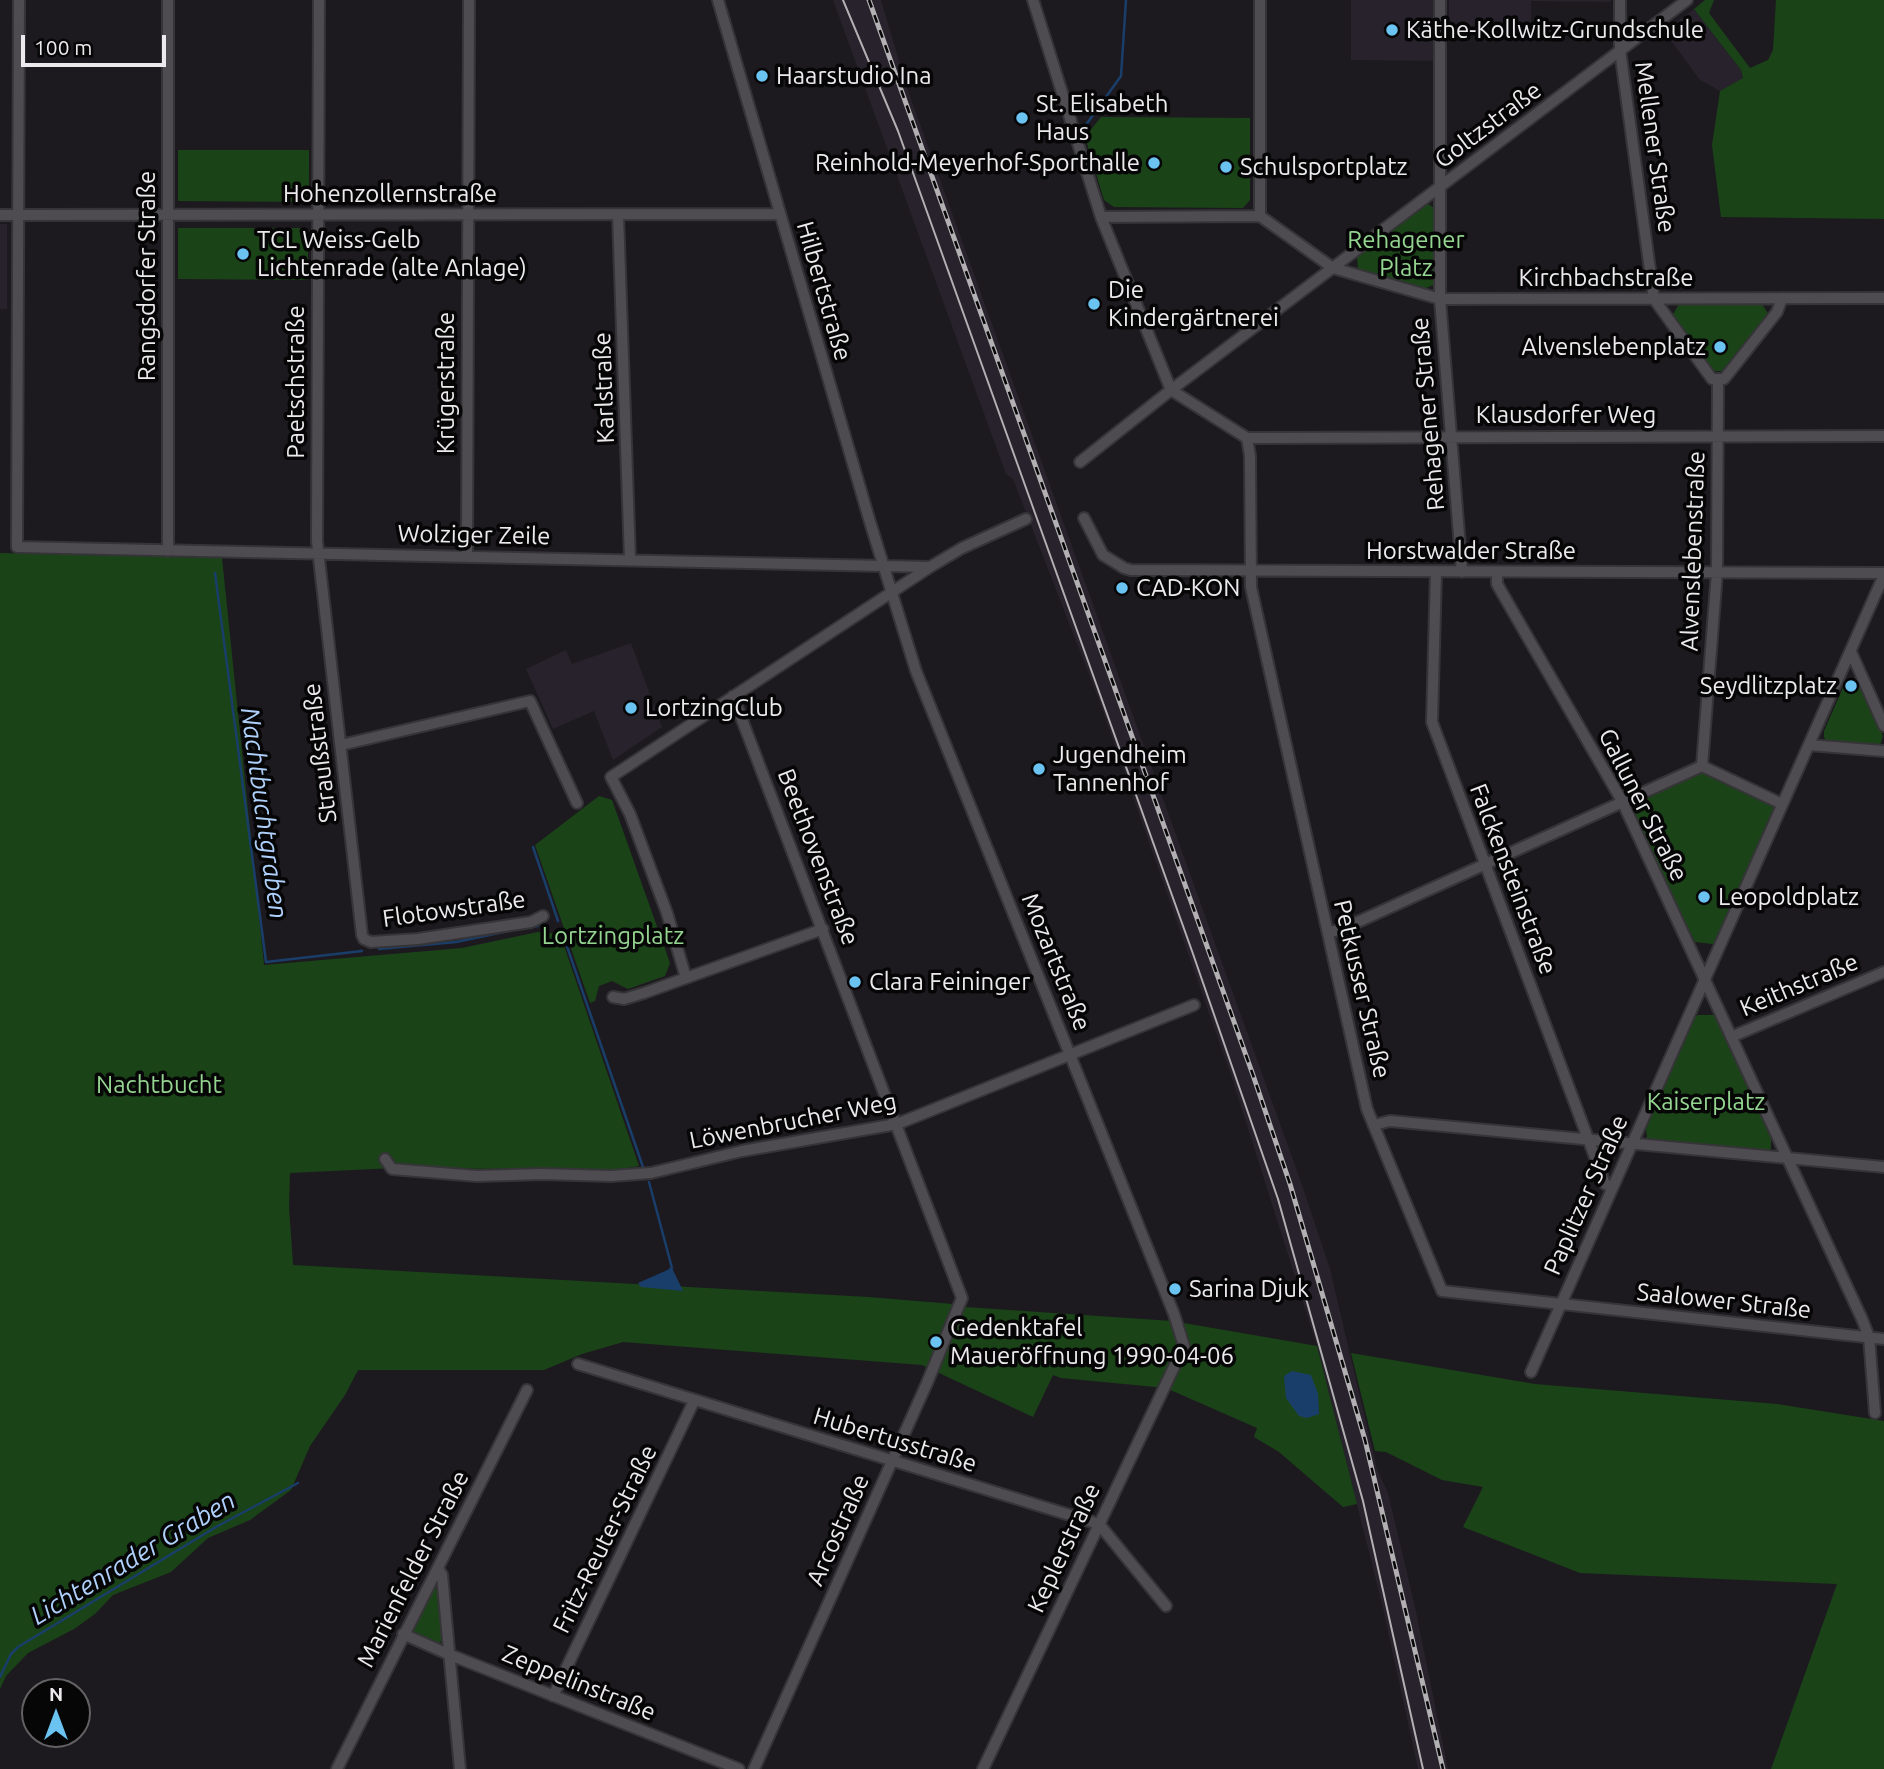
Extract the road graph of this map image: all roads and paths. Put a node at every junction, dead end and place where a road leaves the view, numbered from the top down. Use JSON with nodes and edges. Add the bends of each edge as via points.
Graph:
{"nodes":[{"id":1,"x":19,"y":0,"type":"edge"},
{"id":2,"x":168,"y":0,"type":"edge"},
{"id":3,"x":318,"y":0,"type":"edge"},
{"id":4,"x":469,"y":0,"type":"edge"},
{"id":5,"x":718,"y":0,"type":"edge"},
{"id":6,"x":1033,"y":0,"type":"edge"},
{"id":7,"x":1260,"y":0,"type":"edge"},
{"id":8,"x":1440,"y":0,"type":"edge"},
{"id":9,"x":1620,"y":0,"type":"edge"},
{"id":10,"x":1687,"y":0,"type":"edge"},
{"id":11,"x":1620,"y":50,"type":"junction"},
{"id":12,"x":1439,"y":188,"type":"junction"},
{"id":13,"x":780,"y":214,"type":"junction"},
{"id":14,"x":0,"y":215,"type":"edge"},
{"id":15,"x":18,"y":215,"type":"junction"},
{"id":16,"x":168,"y":215,"type":"junction"},
{"id":17,"x":317,"y":215,"type":"junction"},
{"id":18,"x":468,"y":215,"type":"junction"},
{"id":19,"x":618,"y":215,"type":"junction"},
{"id":20,"x":1260,"y":216,"type":"junction"},
{"id":21,"x":1101,"y":218,"type":"junction"},
{"id":22,"x":1332,"y":268,"type":"junction"},
{"id":23,"x":1884,"y":298,"type":"edge"},
{"id":24,"x":1440,"y":299,"type":"junction"},
{"id":25,"x":1654,"y":299,"type":"junction"},
{"id":26,"x":1782,"y":299,"type":"junction"},
{"id":27,"x":1718,"y":379,"type":"junction"},
{"id":28,"x":1171,"y":390,"type":"junction"},
{"id":29,"x":1717,"y":436,"type":"junction"},
{"id":30,"x":1884,"y":436,"type":"edge"},
{"id":31,"x":1451,"y":437,"type":"junction"},
{"id":32,"x":1247,"y":438,"type":"junction"},
{"id":33,"x":1080,"y":462,"type":"dead end"},
{"id":34,"x":1084,"y":518,"type":"dead end"},
{"id":35,"x":1026,"y":519,"type":"dead end"},
{"id":36,"x":168,"y":551,"type":"junction"},
{"id":37,"x":318,"y":554,"type":"junction"},
{"id":38,"x":467,"y":556,"type":"junction"},
{"id":39,"x":630,"y":559,"type":"junction"},
{"id":40,"x":882,"y":564,"type":"junction"},
{"id":41,"x":930,"y":567,"type":"junction"},
{"id":42,"x":1249,"y":570,"type":"junction"},
{"id":43,"x":1436,"y":572,"type":"junction"},
{"id":44,"x":1462,"y":572,"type":"junction"},
{"id":45,"x":1497,"y":572,"type":"junction"},
{"id":46,"x":1717,"y":572,"type":"junction"},
{"id":47,"x":1884,"y":574,"type":"edge"},
{"id":48,"x":892,"y":593,"type":"junction"},
{"id":49,"x":1851,"y":652,"type":"junction"},
{"id":50,"x":733,"y":696,"type":"junction"},
{"id":51,"x":1884,"y":726,"type":"edge"},
{"id":52,"x":1809,"y":745,"type":"junction"},
{"id":53,"x":341,"y":746,"type":"junction"},
{"id":54,"x":1884,"y":751,"type":"edge"},
{"id":55,"x":1702,"y":766,"type":"junction"},
{"id":56,"x":1622,"y":801,"type":"junction"},
{"id":57,"x":577,"y":803,"type":"dead end"},
{"id":58,"x":1782,"y":804,"type":"junction"},
{"id":59,"x":1486,"y":864,"type":"junction"},
{"id":60,"x":543,"y":916,"type":"dead end"},
{"id":61,"x":823,"y":929,"type":"junction"},
{"id":62,"x":1328,"y":932,"type":"junction"},
{"id":63,"x":371,"y":942,"type":"joint"},
{"id":64,"x":1884,"y":972,"type":"edge"},
{"id":65,"x":686,"y":978,"type":"junction"},
{"id":66,"x":1704,"y":979,"type":"junction"},
{"id":67,"x":613,"y":997,"type":"dead end"},
{"id":68,"x":1194,"y":1005,"type":"dead end"},
{"id":69,"x":1731,"y":1037,"type":"junction"},
{"id":70,"x":1070,"y":1055,"type":"junction"},
{"id":71,"x":897,"y":1124,"type":"junction"},
{"id":72,"x":1374,"y":1125,"type":"junction"},
{"id":73,"x":1587,"y":1139,"type":"junction"},
{"id":74,"x":1632,"y":1143,"type":"junction"},
{"id":75,"x":1786,"y":1158,"type":"junction"},
{"id":76,"x":385,"y":1159,"type":"dead end"},
{"id":77,"x":1884,"y":1167,"type":"edge"},
{"id":78,"x":1612,"y":1188,"type":"junction"},
{"id":79,"x":1560,"y":1304,"type":"junction"},
{"id":80,"x":958,"y":1308,"type":"joint"},
{"id":81,"x":1869,"y":1337,"type":"junction"},
{"id":82,"x":1884,"y":1339,"type":"edge"},
{"id":83,"x":1184,"y":1346,"type":"joint"},
{"id":84,"x":578,"y":1364,"type":"dead end"},
{"id":85,"x":1531,"y":1372,"type":"dead end"},
{"id":86,"x":527,"y":1390,"type":"dead end"},
{"id":87,"x":694,"y":1401,"type":"junction"},
{"id":88,"x":1875,"y":1413,"type":"dead end"},
{"id":89,"x":892,"y":1461,"type":"junction"},
{"id":90,"x":1099,"y":1524,"type":"junction"},
{"id":91,"x":438,"y":1568,"type":"junction"},
{"id":92,"x":1166,"y":1606,"type":"dead end"},
{"id":93,"x":403,"y":1634,"type":"junction"},
{"id":94,"x":448,"y":1654,"type":"junction"},
{"id":95,"x":552,"y":1696,"type":"junction"},
{"id":96,"x":337,"y":1769,"type":"edge"},
{"id":97,"x":460,"y":1769,"type":"edge"},
{"id":98,"x":739,"y":1769,"type":"edge"},
{"id":99,"x":754,"y":1769,"type":"edge"},
{"id":100,"x":983,"y":1769,"type":"edge"}],
"edges":[{"from":1,"to":15,"type":"street"},
{"from":2,"to":16,"type":"street","name":"Rangsdorfer Straße"},
{"from":3,"to":17,"type":"street","name":"Paetschstraße"},
{"from":4,"to":18,"type":"street","name":"Krügerstraße"},
{"from":5,"to":13,"type":"street","name":"Hilbertstraße"},
{"from":6,"to":21,"type":"street"},
{"from":7,"to":20,"type":"street"},
{"from":8,"to":12,"type":"street","name":"Rehagener Straße"},
{"from":9,"to":11,"type":"street","name":"Mellener Straße"},
{"from":10,"to":11,"type":"street","name":"Goltzstraße"},
{"from":11,"to":12,"type":"street","name":"Goltzstraße"},
{"from":11,"to":25,"type":"street","name":"Mellener Straße"},
{"from":12,"to":22,"type":"street","name":"Goltzstraße"},
{"from":12,"to":24,"type":"street","name":"Rehagener Straße"},
{"from":13,"to":19,"type":"street","name":"Hohenzollernstraße"},
{"from":13,"to":40,"type":"street","name":"Hilbertstraße"},
{"from":14,"to":15,"type":"street","name":"Hohenzollernstraße"},
{"from":15,"to":16,"type":"street","name":"Hohenzollernstraße"},
{"from":15,"to":36,"type":"street","name":"Wolziger Zeile","via":[[17,547]]},
{"from":16,"to":17,"type":"street","name":"Hohenzollernstraße"},
{"from":16,"to":36,"type":"street","name":"Rangsdorfer Straße"},
{"from":17,"to":18,"type":"street","name":"Hohenzollernstraße"},
{"from":17,"to":37,"type":"street","name":"Paetschstraße"},
{"from":18,"to":19,"type":"street","name":"Hohenzollernstraße"},
{"from":18,"to":38,"type":"street","name":"Krügerstraße"},
{"from":19,"to":39,"type":"street","name":"Karlstraße"},
{"from":20,"to":21,"type":"street"},
{"from":20,"to":22,"type":"street","name":"Kirchbachstraße"},
{"from":21,"to":28,"type":"street"},
{"from":22,"to":24,"type":"street","name":"Kirchbachstraße"},
{"from":22,"to":28,"type":"street","name":"Goltzstraße"},
{"from":23,"to":26,"type":"street","name":"Kirchbachstraße"},
{"from":24,"to":25,"type":"street","name":"Kirchbachstraße"},
{"from":24,"to":31,"type":"street","name":"Rehagener Straße"},
{"from":25,"to":26,"type":"street","name":"Kirchbachstraße"},
{"from":25,"to":27,"type":"street","via":[[1712,379]]},
{"from":26,"to":27,"type":"street","via":[[1740,360],[1724,379]]},
{"from":27,"to":29,"type":"street","name":"Alvenslebenstraße"},
{"from":28,"to":32,"type":"street"},
{"from":28,"to":33,"type":"street","name":"Goltzstraße"},
{"from":29,"to":30,"type":"street","name":"Klausdorfer Weg"},
{"from":29,"to":31,"type":"street","name":"Klausdorfer Weg"},
{"from":29,"to":46,"type":"street","name":"Alvenslebenstraße"},
{"from":31,"to":32,"type":"street","name":"Klausdorfer Weg"},
{"from":31,"to":44,"type":"street","name":"Rehagener Straße"},
{"from":32,"to":42,"type":"street","name":"Petkusser Straße"},
{"from":34,"to":42,"type":"street","name":"Horstwalder Straße","via":[[1102,555],[1124,568]]},
{"from":35,"to":41,"type":"street"},
{"from":36,"to":37,"type":"street","name":"Wolziger Zeile"},
{"from":37,"to":38,"type":"street","name":"Wolziger Zeile"},
{"from":37,"to":53,"type":"street","name":"Straußstraße"},
{"from":38,"to":39,"type":"street","name":"Wolziger Zeile"},
{"from":39,"to":40,"type":"street","name":"Wolziger Zeile"},
{"from":40,"to":41,"type":"street","name":"Wolziger Zeile"},
{"from":40,"to":48,"type":"street","name":"Hilbertstraße"},
{"from":41,"to":48,"type":"street"},
{"from":42,"to":43,"type":"street","name":"Horstwalder Straße"},
{"from":42,"to":62,"type":"street","name":"Petkusser Straße"},
{"from":43,"to":44,"type":"street","name":"Horstwalder Straße"},
{"from":43,"to":59,"type":"street","name":"Falckensteinstraße","via":[[1432,722]]},
{"from":44,"to":45,"type":"street","name":"Horstwalder Straße"},
{"from":45,"to":46,"type":"street","name":"Horstwalder Straße"},
{"from":45,"to":56,"type":"street","name":"Galluner Straße","via":[[1497,584]]},
{"from":46,"to":47,"type":"street","name":"Horstwalder Straße"},
{"from":46,"to":55,"type":"street","name":"Alvenslebenstraße"},
{"from":47,"to":49,"type":"street","name":"Paplitzer Straße"},
{"from":48,"to":50,"type":"street"},
{"from":48,"to":70,"type":"street","name":"Mozartstraße","via":[[916,671]]},
{"from":49,"to":51,"type":"street"},
{"from":49,"to":52,"type":"street","name":"Paplitzer Straße"},
{"from":50,"to":61,"type":"street","name":"Beethovenstraße"},
{"from":50,"to":65,"type":"street","via":[[611,777],[667,912]]},
{"from":52,"to":54,"type":"street"},
{"from":52,"to":58,"type":"street","name":"Paplitzer Straße"},
{"from":53,"to":57,"type":"street","via":[[530,701]]},
{"from":53,"to":63,"type":"street","name":"Straußstraße","via":[[362,935]]},
{"from":55,"to":56,"type":"street"},
{"from":55,"to":58,"type":"street"},
{"from":56,"to":59,"type":"street"},
{"from":56,"to":66,"type":"street","name":"Galluner Straße"},
{"from":58,"to":66,"type":"street","name":"Paplitzer Straße"},
{"from":59,"to":62,"type":"street"},
{"from":59,"to":73,"type":"street","name":"Falckensteinstraße"},
{"from":60,"to":63,"type":"street","name":"Flotowstraße","via":[[453,935]]},
{"from":61,"to":65,"type":"street"},
{"from":61,"to":71,"type":"street","name":"Beethovenstraße"},
{"from":62,"to":72,"type":"street","name":"Petkusser Straße"},
{"from":64,"to":69,"type":"street","name":"Keithstraße"},
{"from":65,"to":67,"type":"street","via":[[624,999]]},
{"from":66,"to":69,"type":"street","name":"Galluner Straße"},
{"from":66,"to":74,"type":"street","name":"Paplitzer Straße"},
{"from":68,"to":70,"type":"street","name":"Löwenbrucher Weg"},
{"from":69,"to":75,"type":"street","name":"Galluner Straße"},
{"from":70,"to":71,"type":"street","name":"Löwenbrucher Weg"},
{"from":70,"to":83,"type":"street","name":"Mozartstraße"},
{"from":71,"to":76,"type":"street","name":"Löwenbrucher Weg","via":[[629,1176],[465,1175],[392,1169]]},
{"from":71,"to":80,"type":"street","name":"Beethovenstraße","via":[[962,1293]]},
{"from":72,"to":73,"type":"street","via":[[1390,1121]]},
{"from":72,"to":79,"type":"street","name":"Petkusser Straße","via":[[1442,1292]]},
{"from":73,"to":74,"type":"street"},
{"from":73,"to":78,"type":"street","name":"Falckensteinstraße","via":[[1605,1184]]},
{"from":74,"to":75,"type":"street"},
{"from":74,"to":78,"type":"street","name":"Paplitzer Straße"},
{"from":75,"to":77,"type":"street"},
{"from":75,"to":81,"type":"street","name":"Galluner Straße"},
{"from":78,"to":79,"type":"street","name":"Paplitzer Straße"},
{"from":79,"to":81,"type":"street","name":"Saalower Straße"},
{"from":79,"to":85,"type":"street","name":"Paplitzer Straße"},
{"from":80,"to":89,"type":"street","name":"Arcostraße"},
{"from":81,"to":82,"type":"street","name":"Saalower Straße"},
{"from":81,"to":88,"type":"street","name":"Galluner Straße"},
{"from":83,"to":90,"type":"street","name":"Keplerstraße"},
{"from":84,"to":87,"type":"street","name":"Hubertusstraße"},
{"from":86,"to":91,"type":"street","name":"Marienfelder Straße"},
{"from":87,"to":89,"type":"street","name":"Hubertusstraße"},
{"from":87,"to":95,"type":"street","name":"Fritz-Reuter-Straße"},
{"from":89,"to":90,"type":"street","name":"Hubertusstraße"},
{"from":89,"to":99,"type":"street","name":"Arcostraße"},
{"from":90,"to":92,"type":"street"},
{"from":90,"to":100,"type":"street","name":"Keplerstraße"},
{"from":91,"to":93,"type":"street","name":"Marienfelder Straße"},
{"from":91,"to":94,"type":"street"},
{"from":93,"to":94,"type":"street","name":"Zeppelinstraße"},
{"from":93,"to":96,"type":"street","name":"Marienfelder Straße"},
{"from":94,"to":95,"type":"street","name":"Zeppelinstraße"},
{"from":94,"to":97,"type":"street"},
{"from":95,"to":98,"type":"street","name":"Zeppelinstraße"}]}
